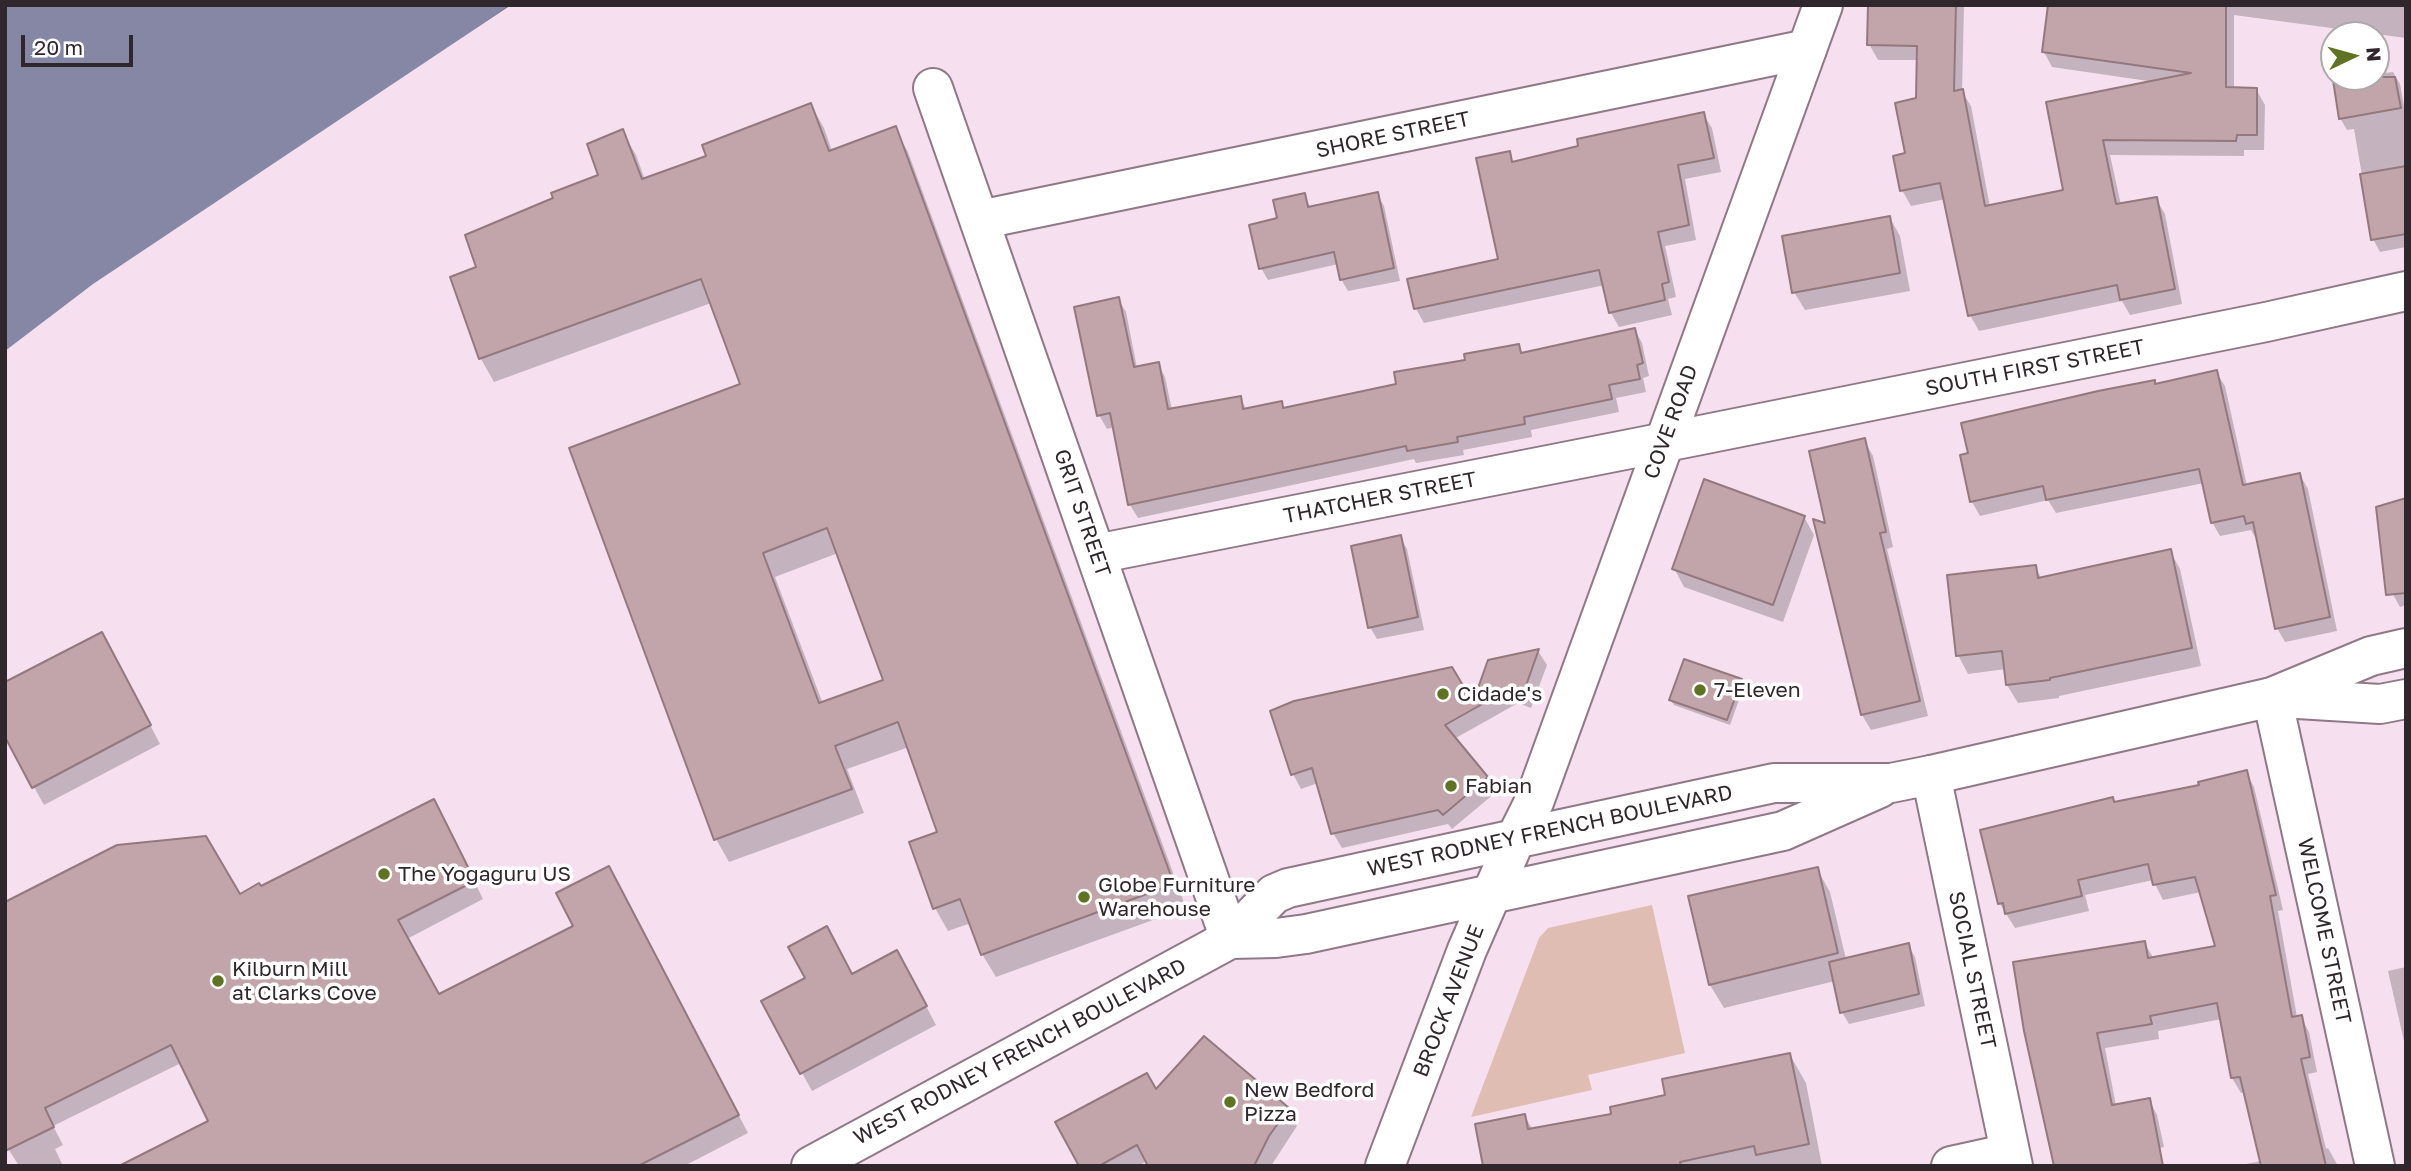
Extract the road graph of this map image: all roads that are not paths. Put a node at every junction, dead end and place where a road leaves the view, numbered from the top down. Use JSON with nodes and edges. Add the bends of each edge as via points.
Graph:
{"nodes":[{"id":1,"x":1823,"y":5,"type":"edge"},
{"id":2,"x":1807,"y":49,"type":"junction"},
{"id":3,"x":933,"y":88,"type":"dead end"},
{"id":4,"x":979,"y":220,"type":"junction"},
{"id":5,"x":2406,"y":291,"type":"edge"},
{"id":6,"x":1664,"y":443,"type":"junction"},
{"id":7,"x":1096,"y":554,"type":"junction"},
{"id":8,"x":2406,"y":648,"type":"edge"},
{"id":9,"x":2272,"y":697,"type":"junction"},
{"id":10,"x":2406,"y":699,"type":"edge"},
{"id":11,"x":1931,"y":775,"type":"junction"},
{"id":12,"x":1891,"y":783,"type":"junction"},
{"id":13,"x":1516,"y":838,"type":"junction"},
{"id":14,"x":1493,"y":892,"type":"junction"},
{"id":15,"x":1230,"y":939,"type":"junction"},
{"id":16,"x":2012,"y":1160,"type":"edge"},
{"id":17,"x":811,"y":1166,"type":"edge"},
{"id":18,"x":1385,"y":1166,"type":"edge"},
{"id":19,"x":1951,"y":1166,"type":"edge"},
{"id":20,"x":2375,"y":1166,"type":"edge"}],
"edges":[{"from":1,"to":2,"type":"street","name":"COVE ROAD"},
{"from":2,"to":4,"type":"street","name":"SHORE STREET"},
{"from":2,"to":6,"type":"street","name":"COVE ROAD"},
{"from":3,"to":4,"type":"street","name":"GRIT STREET"},
{"from":4,"to":7,"type":"street","name":"GRIT STREET"},
{"from":5,"to":6,"type":"street","name":"SOUTH FIRST STREET"},
{"from":6,"to":7,"type":"street","name":"THATCHER STREET"},
{"from":6,"to":13,"type":"street","name":"COVE ROAD","via":[[1534,802]]},
{"from":7,"to":15,"type":"street","name":"GRIT STREET"},
{"from":8,"to":9,"type":"street","name":"WEST RODNEY FRENCH BOULEVARD","via":[[2371,656]]},
{"from":9,"to":10,"type":"street","name":"WEST RODNEY FRENCH BOULEVARD","via":[[2381,704]]},
{"from":9,"to":11,"type":"street","name":"WEST RODNEY FRENCH BOULEVARD"},
{"from":9,"to":20,"type":"street","name":"WELCOME STREET"},
{"from":11,"to":12,"type":"street","name":"WEST RODNEY FRENCH BOULEVARD"},
{"from":11,"to":16,"type":"street","name":"SOCIAL STREET"},
{"from":12,"to":13,"type":"street","name":"WEST RODNEY FRENCH BOULEVARD","via":[[1774,783]]},
{"from":12,"to":14,"type":"street","name":"WEST RODNEY FRENCH BOULEVARD","via":[[1783,831]]},
{"from":13,"to":14,"type":"street","name":"BROCK AVENUE"},
{"from":13,"to":15,"type":"street","name":"WEST RODNEY FRENCH BOULEVARD","via":[[1288,888],[1274,894]]},
{"from":14,"to":15,"type":"street","name":"WEST RODNEY FRENCH BOULEVARD","via":[[1306,934]]},
{"from":14,"to":18,"type":"street","name":"BROCK AVENUE"},
{"from":15,"to":17,"type":"street","name":"WEST RODNEY FRENCH BOULEVARD"},
{"from":16,"to":19,"type":"street"}]}
